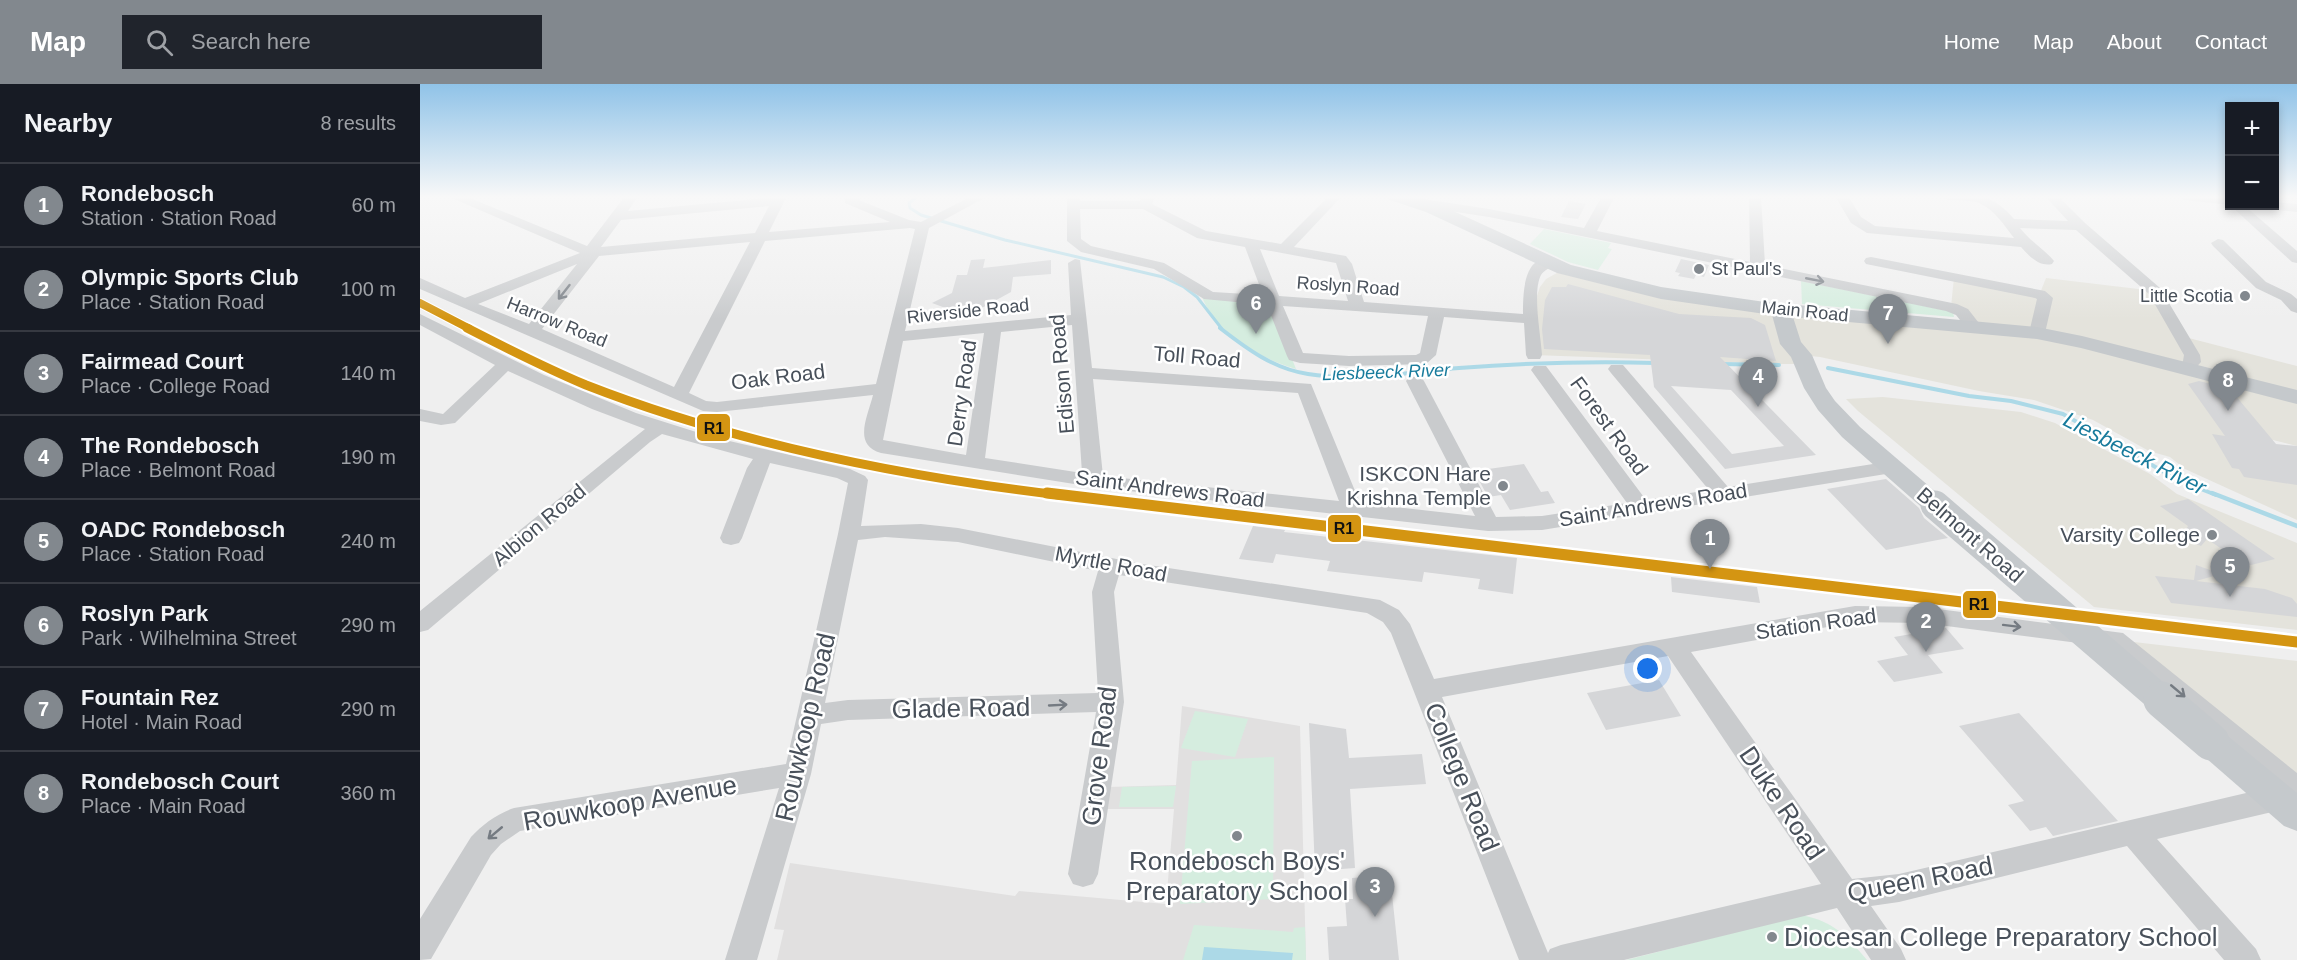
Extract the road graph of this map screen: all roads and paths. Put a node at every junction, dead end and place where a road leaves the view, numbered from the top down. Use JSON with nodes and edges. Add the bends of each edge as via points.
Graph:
{"nodes":[{"id":1,"x":554,"y":237,"type":"edge"},
{"id":2,"x":602,"y":237,"type":"edge"},
{"id":3,"x":760,"y":237,"type":"joint"},
{"id":4,"x":919,"y":237,"type":"edge"},
{"id":5,"x":1074,"y":237,"type":"edge"},
{"id":6,"x":1212,"y":237,"type":"edge"},
{"id":7,"x":1296,"y":237,"type":"edge"},
{"id":8,"x":1497,"y":237,"type":"edge"},
{"id":9,"x":1602,"y":237,"type":"edge"},
{"id":10,"x":1757,"y":237,"type":"edge"},
{"id":11,"x":1954,"y":237,"type":"edge"},
{"id":12,"x":2021,"y":237,"type":"edge"},
{"id":13,"x":2093,"y":237,"type":"edge"},
{"id":14,"x":2272,"y":237,"type":"edge"},
{"id":15,"x":2026,"y":243,"type":"junction"},
{"id":16,"x":2218,"y":243,"type":"dead end"},
{"id":17,"x":1251,"y":244,"type":"junction"},
{"id":18,"x":1284,"y":249,"type":"junction"},
{"id":19,"x":592,"y":252,"type":"junction"},
{"id":20,"x":2297,"y":260,"type":"edge"},
{"id":21,"x":1871,"y":261,"type":"dead end"},
{"id":22,"x":2047,"y":261,"type":"dead end"},
{"id":23,"x":1075,"y":263,"type":"dead end"},
{"id":24,"x":1556,"y":266,"type":"junction"},
{"id":25,"x":1758,"y":268,"type":"junction"},
{"id":26,"x":420,"y":283,"type":"edge"},
{"id":27,"x":1273,"y":301,"type":"junction"},
{"id":28,"x":464,"y":304,"type":"junction"},
{"id":29,"x":1358,"y":307,"type":"junction"},
{"id":30,"x":2297,"y":308,"type":"edge"},
{"id":31,"x":1437,"y":312,"type":"junction"},
{"id":32,"x":1532,"y":315,"type":"junction"},
{"id":33,"x":1797,"y":315,"type":"junction"},
{"id":34,"x":420,"y":319,"type":"edge"},
{"id":35,"x":1080,"y":319,"type":"junction"},
{"id":36,"x":1974,"y":327,"type":"junction"},
{"id":37,"x":993,"y":328,"type":"junction"},
{"id":38,"x":428,"y":332,"type":"edge"},
{"id":39,"x":531,"y":332,"type":"junction"},
{"id":40,"x":2037,"y":333,"type":"junction"},
{"id":41,"x":896,"y":338,"type":"junction"},
{"id":42,"x":1800,"y":355,"type":"junction"},
{"id":43,"x":506,"y":364,"type":"junction"},
{"id":44,"x":1617,"y":369,"type":"dead end"},
{"id":45,"x":2185,"y":369,"type":"junction"},
{"id":46,"x":1084,"y":373,"type":"junction"},
{"id":47,"x":1415,"y":381,"type":"dead end"},
{"id":48,"x":884,"y":388,"type":"junction"},
{"id":49,"x":679,"y":395,"type":"junction"},
{"id":50,"x":2297,"y":397,"type":"edge"},
{"id":51,"x":420,"y":415,"type":"edge"},
{"id":52,"x":659,"y":428,"type":"junction"},
{"id":53,"x":765,"y":455,"type":"junction"},
{"id":54,"x":975,"y":463,"type":"junction"},
{"id":55,"x":1892,"y":467,"type":"junction"},
{"id":56,"x":1093,"y":481,"type":"junction"},
{"id":57,"x":1723,"y":494,"type":"junction"},
{"id":58,"x":1641,"y":507,"type":"junction"},
{"id":59,"x":1351,"y":509,"type":"junction"},
{"id":60,"x":1488,"y":524,"type":"junction"},
{"id":61,"x":849,"y":534,"type":"junction"},
{"id":62,"x":731,"y":538,"type":"dead end"},
{"id":63,"x":1110,"y":566,"type":"junction"},
{"id":64,"x":1372,"y":606,"type":"joint"},
{"id":65,"x":420,"y":624,"type":"edge"},
{"id":66,"x":1674,"y":646,"type":"junction"},
{"id":67,"x":1428,"y":690,"type":"junction"},
{"id":68,"x":1111,"y":702,"type":"junction"},
{"id":69,"x":811,"y":715,"type":"junction"},
{"id":70,"x":797,"y":774,"type":"junction"},
{"id":71,"x":2291,"y":801,"type":"edge"},
{"id":72,"x":2134,"y":833,"type":"junction"},
{"id":73,"x":1083,"y":874,"type":"dead end"},
{"id":74,"x":1842,"y":893,"type":"junction"},
{"id":75,"x":420,"y":948,"type":"edge"},
{"id":76,"x":741,"y":960,"type":"edge"},
{"id":77,"x":1535,"y":960,"type":"edge"},
{"id":78,"x":1561,"y":960,"type":"edge"},
{"id":79,"x":1890,"y":960,"type":"edge"},
{"id":80,"x":2245,"y":960,"type":"edge"}],
"edges":[{"from":1,"to":19,"type":"street"},
{"from":2,"to":19,"type":"street"},
{"from":3,"to":19,"type":"street"},
{"from":3,"to":49,"type":"street"},
{"from":4,"to":41,"type":"street"},
{"from":5,"to":27,"type":"street","name":"Roslyn Road","via":[[1080,246],[1159,266],[1209,296]]},
{"from":6,"to":17,"type":"street"},
{"from":7,"to":18,"type":"street"},
{"from":8,"to":24,"type":"main road","name":"Main Road"},
{"from":9,"to":25,"type":"street"},
{"from":10,"to":25,"type":"street"},
{"from":11,"to":15,"type":"street"},
{"from":12,"to":15,"type":"street"},
{"from":13,"to":45,"type":"street","via":[[2159,297],[2192,355],[2192,362]]},
{"from":14,"to":20,"type":"street"},
{"from":15,"to":22,"type":"street","via":[[2034,254]]},
{"from":16,"to":30,"type":"street","via":[[2261,285],[2286,297]]},
{"from":17,"to":18,"type":"street"},
{"from":17,"to":27,"type":"street"},
{"from":18,"to":29,"type":"street","via":[[1344,260]]},
{"from":19,"to":28,"type":"street"},
{"from":19,"to":39,"type":"street","one_way":true},
{"from":21,"to":40,"type":"street","via":[[2040,294],[2045,298]]},
{"from":23,"to":35,"type":"street","name":"Edison Road"},
{"from":24,"to":32,"type":"street","via":[[1537,270],[1533,276]]},
{"from":24,"to":33,"type":"main road","name":"Main Road","via":[[1681,297]]},
{"from":25,"to":36,"type":"street","one_way":true,"via":[[1951,307],[1962,312]]},
{"from":26,"to":28,"type":"street","name":"Harrow Road"},
{"from":27,"to":29,"type":"street","name":"Roslyn Road"},
{"from":27,"to":31,"type":"street","via":[[1295,356],[1300,358],[1420,360],[1428,355]]},
{"from":28,"to":39,"type":"street","name":"Harrow Road"},
{"from":29,"to":31,"type":"street","name":"Roslyn Road"},
{"from":31,"to":32,"type":"street","name":"Roslyn Road"},
{"from":32,"to":58,"type":"street","name":"Forest Road","via":[[1537,363]]},
{"from":33,"to":36,"type":"main road","name":"Main Road","via":[[1844,315]]},
{"from":33,"to":42,"type":"main road"},
{"from":33,"to":42,"type":"main road","name":"Belmont Road","via":[[1791,344]]},
{"from":34,"to":38,"type":"street"},
{"from":35,"to":37,"type":"street","name":"Riverside Road"},
{"from":35,"to":46,"type":"street","name":"Edison Road"},
{"from":36,"to":40,"type":"main road","name":"Main Road"},
{"from":37,"to":41,"type":"street","name":"Riverside Road"},
{"from":37,"to":54,"type":"street","name":"Derry Road"},
{"from":38,"to":43,"type":"street"},
{"from":39,"to":49,"type":"street","name":"Harrow Road"},
{"from":40,"to":45,"type":"main road","name":"Main Road"},
{"from":41,"to":48,"type":"street"},
{"from":42,"to":55,"type":"main road","name":"Belmont Road","via":[[1815,388],[1836,416]]},
{"from":43,"to":51,"type":"street","via":[[453,416],[443,419]]},
{"from":43,"to":52,"type":"street"},
{"from":44,"to":57,"type":"street"},
{"from":45,"to":50,"type":"main road","name":"Main Road"},
{"from":46,"to":56,"type":"street","name":"Edison Road"},
{"from":46,"to":59,"type":"street","name":"Toll Road","via":[[1305,388]]},
{"from":47,"to":60,"type":"street"},
{"from":48,"to":49,"type":"street","name":"Oak Road","via":[[717,407],[703,406]]},
{"from":48,"to":54,"type":"street","name":"Saint Andrews Road","via":[[873,440],[877,445]]},
{"from":52,"to":53,"type":"street"},
{"from":52,"to":65,"type":"street","name":"Albion Road"},
{"from":53,"to":61,"type":"street","name":"Rouwkoop Road","via":[[858,480]]},
{"from":53,"to":62,"type":"street"},
{"from":54,"to":56,"type":"street","name":"Saint Andrews Road"},
{"from":55,"to":57,"type":"street","name":"Saint Andrews Road"},
{"from":55,"to":71,"type":"main road","name":"Belmont Road","bridge":true,"via":[[2211,742]]},
{"from":56,"to":59,"type":"street","name":"Saint Andrews Road"},
{"from":57,"to":58,"type":"street","name":"Saint Andrews Road"},
{"from":58,"to":60,"type":"street","name":"Saint Andrews Road","via":[[1542,523]]},
{"from":59,"to":60,"type":"street","name":"Saint Andrews Road"},
{"from":61,"to":63,"type":"street","name":"Myrtle Road","via":[[908,529],[1014,545]]},
{"from":61,"to":69,"type":"street","name":"Rouwkoop Road"},
{"from":63,"to":64,"type":"street","name":"Myrtle Road"},
{"from":63,"to":68,"type":"street","name":"Grove Road","via":[[1103,603]]},
{"from":64,"to":67,"type":"street","name":"College Road","via":[[1398,624]]},
{"from":66,"to":67,"type":"street","name":"Station Road"},
{"from":66,"to":71,"type":"street","name":"Station Road","one_way":true,"via":[[1877,613],[1923,615],[2115,639]]},
{"from":66,"to":74,"type":"street","name":"Duke Road"},
{"from":67,"to":77,"type":"street","name":"College Road"},
{"from":69,"to":68,"type":"street","name":"Glade Road","one_way":true,"via":[[848,710]]},
{"from":68,"to":73,"type":"street","name":"Grove Road"},
{"from":69,"to":70,"type":"street","name":"Rouwkoop Road"},
{"from":70,"to":75,"type":"street","name":"Rouwkoop Avenue","one_way":true,"via":[[514,820],[481,846]]},
{"from":70,"to":76,"type":"street","name":"Rouwkoop Road"},
{"from":71,"to":72,"type":"street","name":"Queen Road","via":[[2259,802]]},
{"from":72,"to":74,"type":"street","name":"Queen Road","via":[[1899,888]]},
{"from":72,"to":80,"type":"street"},
{"from":74,"to":78,"type":"street","name":"Queen Road"},
{"from":74,"to":79,"type":"street","name":"Duke Road"}]}
